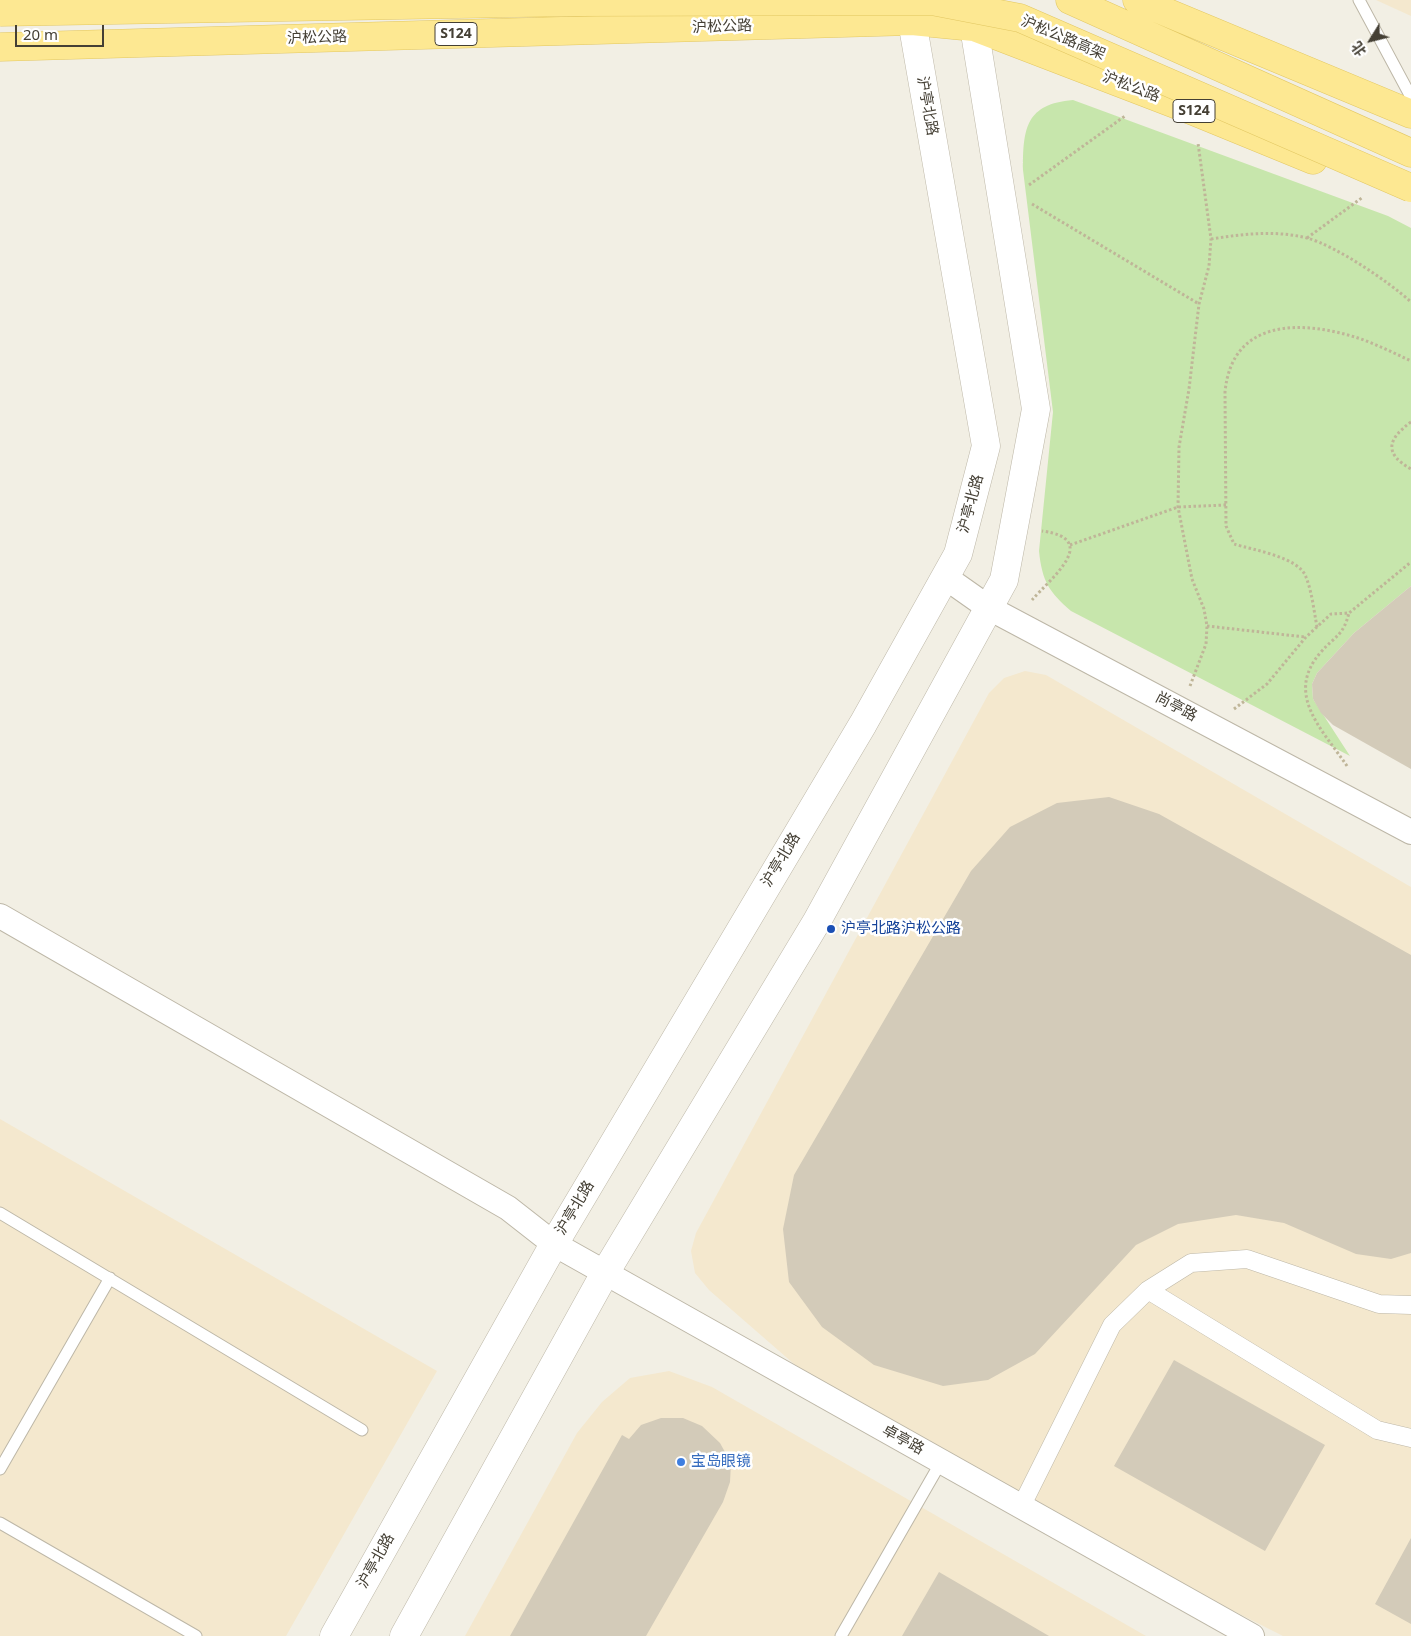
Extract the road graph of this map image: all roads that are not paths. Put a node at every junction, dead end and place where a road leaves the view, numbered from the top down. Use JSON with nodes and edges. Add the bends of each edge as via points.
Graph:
{"nodes":[{"id":1,"x":1070,"y":0,"type":"edge"},
{"id":2,"x":1137,"y":0,"type":"edge"},
{"id":3,"x":1359,"y":0,"type":"edge"},
{"id":4,"x":0,"y":12,"type":"edge"},
{"id":5,"x":912,"y":21,"type":"junction"},
{"id":6,"x":974,"y":27,"type":"junction"},
{"id":7,"x":0,"y":47,"type":"edge"},
{"id":8,"x":1411,"y":97,"type":"edge"},
{"id":9,"x":1411,"y":114,"type":"edge"},
{"id":10,"x":1411,"y":153,"type":"edge"},
{"id":11,"x":1411,"y":188,"type":"edge"},
{"id":12,"x":1411,"y":200,"type":"edge"},
{"id":13,"x":945,"y":577,"type":"junction"},
{"id":14,"x":989,"y":608,"type":"junction"},
{"id":15,"x":1411,"y":832,"type":"edge"},
{"id":16,"x":0,"y":916,"type":"edge"},
{"id":17,"x":0,"y":1213,"type":"edge"},
{"id":18,"x":554,"y":1244,"type":"junction"},
{"id":19,"x":605,"y":1273,"type":"junction"},
{"id":20,"x":110,"y":1278,"type":"junction"},
{"id":21,"x":1148,"y":1290,"type":"junction"},
{"id":22,"x":1411,"y":1306,"type":"edge"},
{"id":23,"x":362,"y":1430,"type":"dead end"},
{"id":24,"x":1411,"y":1438,"type":"edge"},
{"id":25,"x":941,"y":1462,"type":"junction"},
{"id":26,"x":0,"y":1469,"type":"edge"},
{"id":27,"x":1021,"y":1507,"type":"junction"},
{"id":28,"x":0,"y":1523,"type":"edge"},
{"id":29,"x":1244,"y":1634,"type":"edge"},
{"id":30,"x":196,"y":1636,"type":"edge"},
{"id":31,"x":334,"y":1636,"type":"edge"},
{"id":32,"x":404,"y":1636,"type":"edge"},
{"id":33,"x":841,"y":1636,"type":"edge"}],
"edges":[{"from":1,"to":10,"type":"main road"},
{"from":2,"to":9,"type":"main road"},
{"from":3,"to":8,"type":"lane"},
{"from":4,"to":11,"type":"main road","name":"沪松公路高架","bridge":true,"via":[[573,2],[932,1],[1020,18]]},
{"from":5,"to":6,"type":"main road","name":"沪松公路","number":"S124"},
{"from":5,"to":7,"type":"main road","name":"沪松公路","number":"S124"},
{"from":5,"to":13,"type":"street","name":"沪亭北路","via":[[986,446],[958,554]]},
{"from":6,"to":12,"type":"main road","name":"沪松公路","number":"S124","via":[[1153,95]]},
{"from":6,"to":14,"type":"street","via":[[1008,190],[1036,409],[1004,580]]},
{"from":13,"to":14,"type":"street","name":"尚亭路"},
{"from":13,"to":18,"type":"street","name":"沪亭北路","via":[[863,724]]},
{"from":14,"to":15,"type":"street","name":"尚亭路"},
{"from":14,"to":19,"type":"street","via":[[817,921]]},
{"from":16,"to":18,"type":"street","name":"卓亭路","via":[[508,1208]]},
{"from":17,"to":20,"type":"lane"},
{"from":18,"to":19,"type":"street","name":"卓亭路"},
{"from":18,"to":31,"type":"street","name":"沪亭北路"},
{"from":19,"to":25,"type":"street","name":"卓亭路"},
{"from":19,"to":32,"type":"street"},
{"from":20,"to":23,"type":"lane"},
{"from":20,"to":26,"type":"lane"},
{"from":21,"to":22,"type":"street","via":[[1191,1263],[1247,1258],[1380,1304]]},
{"from":21,"to":24,"type":"street","via":[[1377,1430]]},
{"from":21,"to":27,"type":"street","via":[[1112,1325]]},
{"from":25,"to":27,"type":"street","name":"卓亭路"},
{"from":25,"to":33,"type":"lane"},
{"from":27,"to":29,"type":"street","name":"卓亭路"},
{"from":28,"to":30,"type":"lane"}]}
